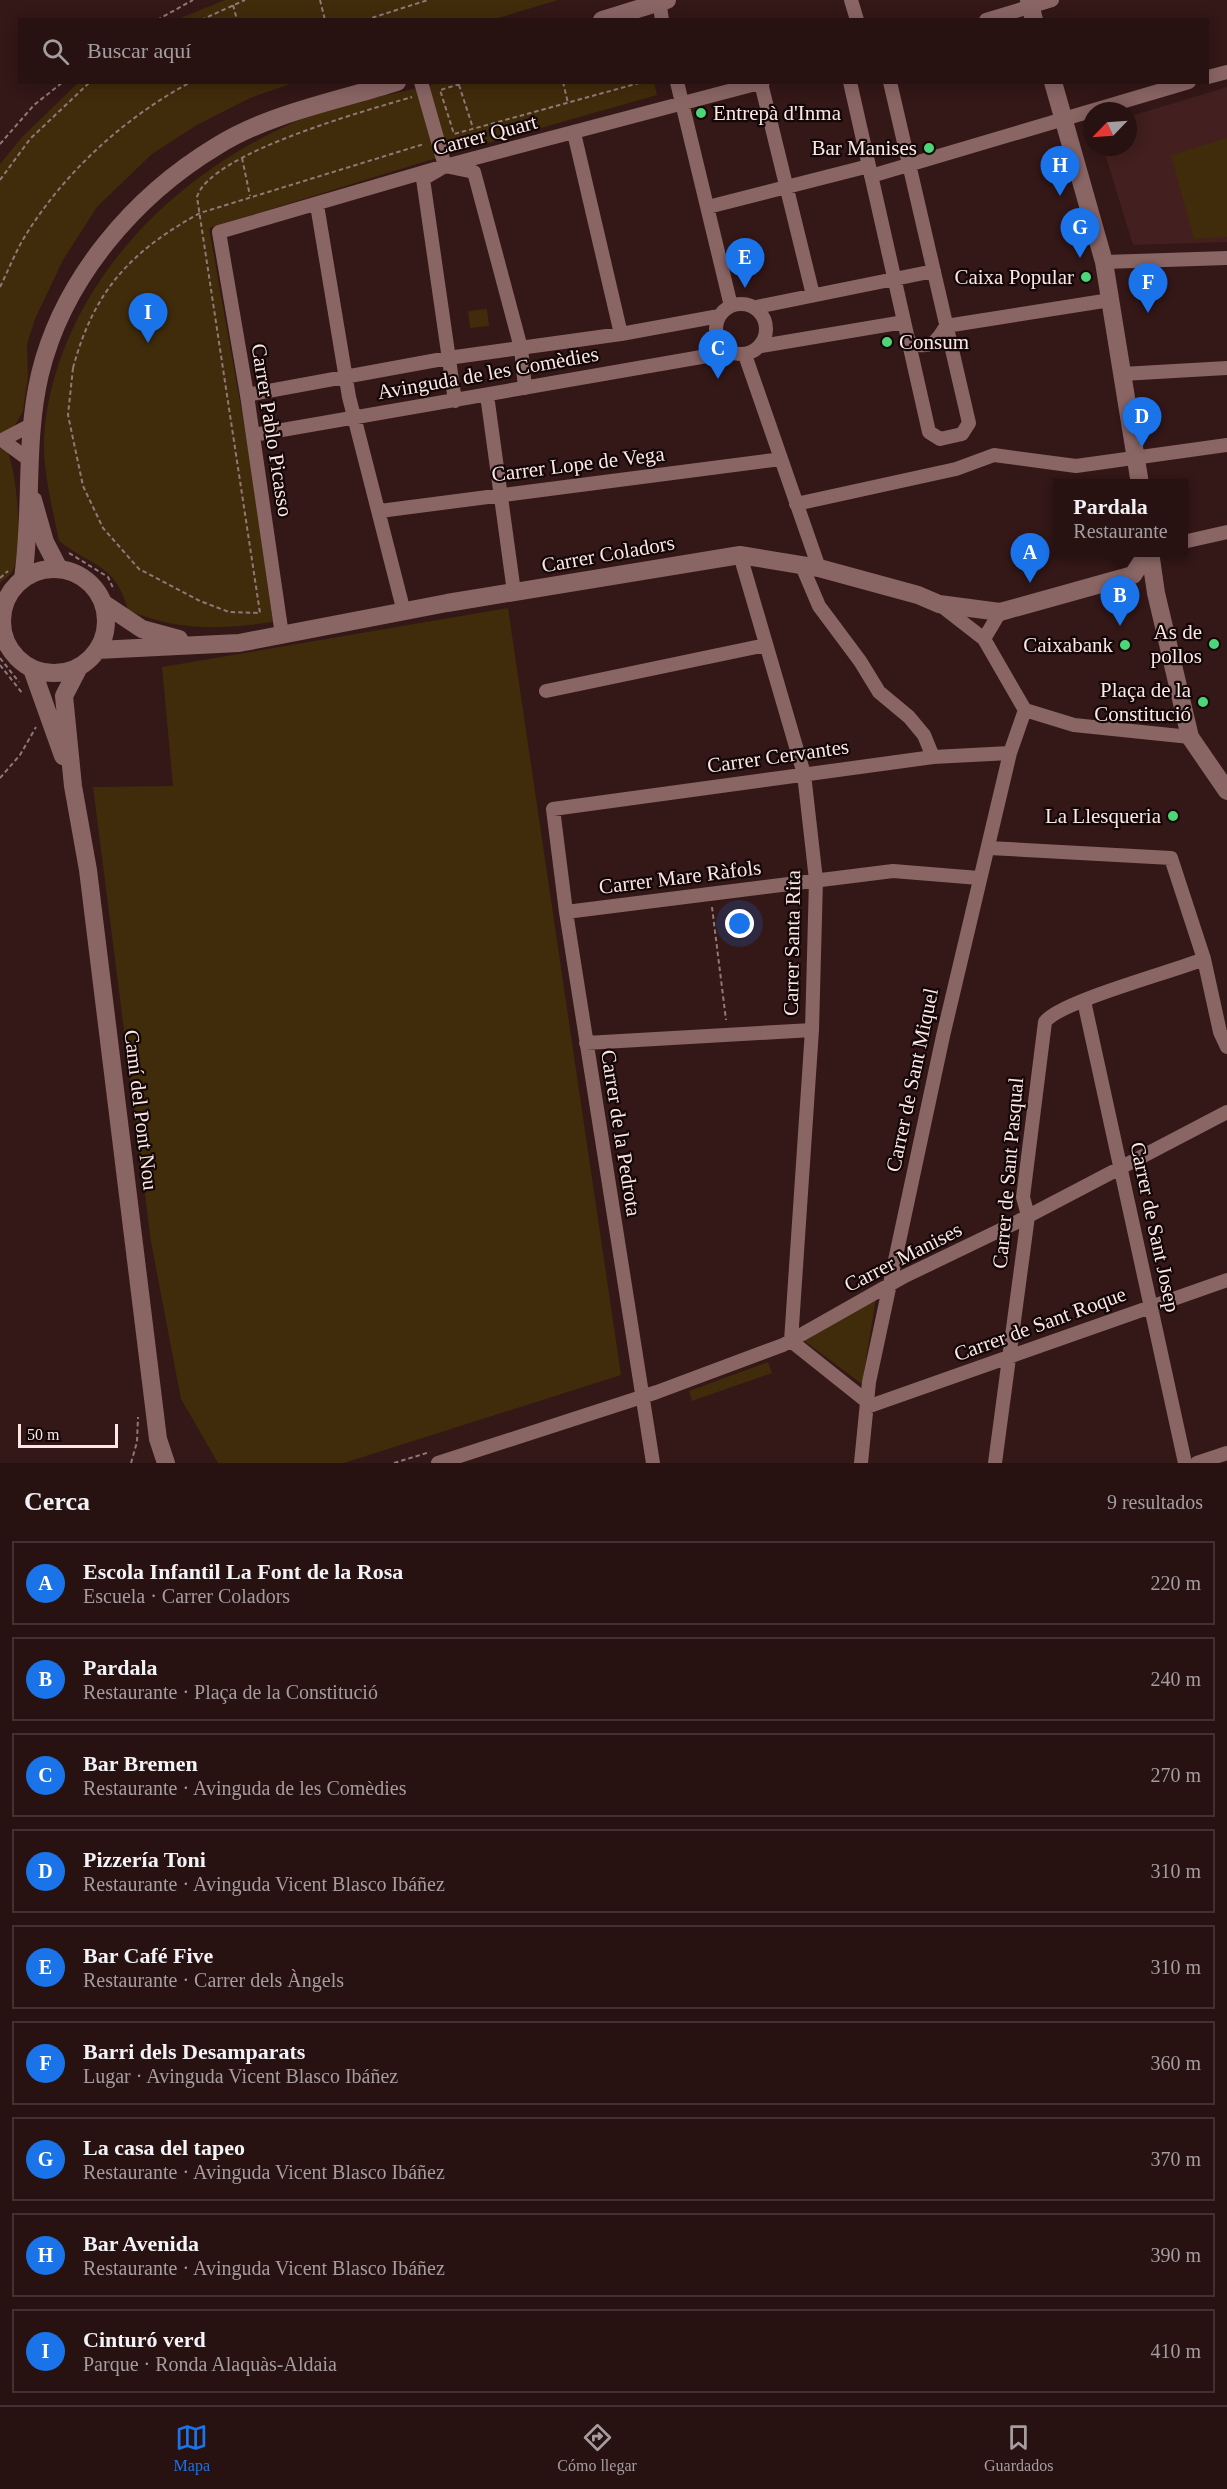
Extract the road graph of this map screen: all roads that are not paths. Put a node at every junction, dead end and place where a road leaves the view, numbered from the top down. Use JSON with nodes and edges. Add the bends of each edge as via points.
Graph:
{"nodes":[{"id":1,"x":851,"y":0,"type":"edge"},
{"id":2,"x":1052,"y":0,"type":"edge"},
{"id":3,"x":662,"y":5,"type":"edge"},
{"id":4,"x":1031,"y":5,"type":"edge"},
{"id":5,"x":610,"y":18,"type":"edge"},
{"id":6,"x":856,"y":18,"type":"edge"},
{"id":7,"x":992,"y":18,"type":"edge"},
{"id":8,"x":1227,"y":72,"type":"edge"},
{"id":9,"x":1209,"y":77,"type":"edge"},
{"id":10,"x":391,"y":84,"type":"edge"},
{"id":11,"x":422,"y":84,"type":"edge"},
{"id":12,"x":678,"y":84,"type":"edge"},
{"id":13,"x":758,"y":84,"type":"edge"},
{"id":14,"x":762,"y":84,"type":"edge"},
{"id":15,"x":850,"y":84,"type":"edge"},
{"id":16,"x":890,"y":84,"type":"edge"},
{"id":17,"x":1054,"y":84,"type":"edge"},
{"id":18,"x":1182,"y":84,"type":"edge"},
{"id":19,"x":682,"y":102,"type":"junction"},
{"id":20,"x":1064,"y":119,"type":"junction"},
{"id":21,"x":574,"y":133,"type":"junction"},
{"id":22,"x":909,"y":165,"type":"junction"},
{"id":23,"x":445,"y":166,"type":"junction"},
{"id":24,"x":870,"y":171,"type":"junction"},
{"id":25,"x":786,"y":187,"type":"junction"},
{"id":26,"x":317,"y":205,"type":"junction"},
{"id":27,"x":708,"y":207,"type":"junction"},
{"id":28,"x":219,"y":232,"type":"joint"},
{"id":29,"x":1227,"y":258,"type":"edge"},
{"id":30,"x":1104,"y":262,"type":"junction"},
{"id":31,"x":934,"y":271,"type":"junction"},
{"id":32,"x":895,"y":280,"type":"junction"},
{"id":33,"x":813,"y":295,"type":"junction"},
{"id":34,"x":1110,"y":300,"type":"junction"},
{"id":35,"x":731,"y":306,"type":"junction"},
{"id":36,"x":756,"y":307,"type":"junction"},
{"id":37,"x":719,"y":316,"type":"junction"},
{"id":38,"x":904,"y":322,"type":"junction"},
{"id":39,"x":946,"y":326,"type":"junction"},
{"id":40,"x":621,"y":334,"type":"junction"},
{"id":41,"x":909,"y":342,"type":"junction"},
{"id":42,"x":761,"y":346,"type":"junction"},
{"id":43,"x":521,"y":348,"type":"junction"},
{"id":44,"x":730,"y":352,"type":"junction"},
{"id":45,"x":745,"y":355,"type":"junction"},
{"id":46,"x":447,"y":358,"type":"junction"},
{"id":47,"x":1227,"y":368,"type":"edge"},
{"id":48,"x":1122,"y":374,"type":"junction"},
{"id":49,"x":345,"y":377,"type":"junction"},
{"id":50,"x":525,"y":388,"type":"junction"},
{"id":51,"x":487,"y":394,"type":"junction"},
{"id":52,"x":247,"y":395,"type":"junction"},
{"id":53,"x":455,"y":400,"type":"junction"},
{"id":54,"x":356,"y":417,"type":"junction"},
{"id":55,"x":32,"y":425,"type":"junction"},
{"id":56,"x":253,"y":435,"type":"junction"},
{"id":57,"x":1,"y":440,"type":"edge"},
{"id":58,"x":1227,"y":446,"type":"edge"},
{"id":59,"x":1136,"y":458,"type":"junction"},
{"id":60,"x":28,"y":459,"type":"junction"},
{"id":61,"x":781,"y":459,"type":"junction"},
{"id":62,"x":28,"y":479,"type":"junction"},
{"id":63,"x":1139,"y":479,"type":"edge"},
{"id":64,"x":501,"y":494,"type":"junction"},
{"id":65,"x":796,"y":504,"type":"junction"},
{"id":66,"x":380,"y":511,"type":"junction"},
{"id":67,"x":1227,"y":532,"type":"edge"},
{"id":68,"x":1188,"y":541,"type":"edge"},
{"id":69,"x":740,"y":555,"type":"junction"},
{"id":70,"x":1146,"y":557,"type":"edge"},
{"id":71,"x":1150,"y":557,"type":"edge"},
{"id":72,"x":811,"y":567,"type":"junction"},
{"id":73,"x":59,"y":568,"type":"junction"},
{"id":74,"x":1133,"y":576,"type":"junction"},
{"id":75,"x":23,"y":578,"type":"junction"},
{"id":76,"x":514,"y":592,"type":"junction"},
{"id":77,"x":4,"y":594,"type":"edge"},
{"id":78,"x":109,"y":597,"type":"junction"},
{"id":79,"x":939,"y":604,"type":"junction"},
{"id":80,"x":1160,"y":607,"type":"junction"},
{"id":81,"x":404,"y":612,"type":"junction"},
{"id":82,"x":1000,"y":612,"type":"junction"},
{"id":83,"x":1,"y":631,"type":"edge"},
{"id":84,"x":282,"y":635,"type":"junction"},
{"id":85,"x":984,"y":639,"type":"junction"},
{"id":86,"x":198,"y":644,"type":"junction"},
{"id":87,"x":766,"y":645,"type":"junction"},
{"id":88,"x":98,"y":650,"type":"junction"},
{"id":89,"x":79,"y":667,"type":"junction"},
{"id":90,"x":32,"y":669,"type":"junction"},
{"id":91,"x":546,"y":691,"type":"dead end"},
{"id":92,"x":1025,"y":710,"type":"junction"},
{"id":93,"x":1190,"y":737,"type":"junction"},
{"id":94,"x":1010,"y":753,"type":"junction"},
{"id":95,"x":933,"y":757,"type":"junction"},
{"id":96,"x":804,"y":774,"type":"junction"},
{"id":97,"x":73,"y":786,"type":"junction"},
{"id":98,"x":1227,"y":791,"type":"edge"},
{"id":99,"x":553,"y":809,"type":"joint"},
{"id":100,"x":989,"y":848,"type":"junction"},
{"id":101,"x":979,"y":878,"type":"junction"},
{"id":102,"x":816,"y":880,"type":"junction"},
{"id":103,"x":566,"y":912,"type":"junction"},
{"id":104,"x":1204,"y":959,"type":"junction"},
{"id":105,"x":1084,"y":1001,"type":"junction"},
{"id":106,"x":812,"y":1030,"type":"junction"},
{"id":107,"x":586,"y":1043,"type":"junction"},
{"id":108,"x":1227,"y":1047,"type":"edge"},
{"id":109,"x":1227,"y":1112,"type":"edge"},
{"id":110,"x":1120,"y":1166,"type":"junction"},
{"id":111,"x":1028,"y":1216,"type":"junction"},
{"id":112,"x":1227,"y":1280,"type":"edge"},
{"id":113,"x":890,"y":1285,"type":"junction"},
{"id":114,"x":1150,"y":1307,"type":"junction"},
{"id":115,"x":791,"y":1341,"type":"junction"},
{"id":116,"x":1010,"y":1357,"type":"junction"},
{"id":117,"x":642,"y":1398,"type":"junction"},
{"id":118,"x":866,"y":1403,"type":"junction"},
{"id":119,"x":158,"y":1439,"type":"junction"},
{"id":120,"x":1227,"y":1453,"type":"edge"},
{"id":121,"x":151,"y":1463,"type":"edge"},
{"id":122,"x":166,"y":1463,"type":"edge"},
{"id":123,"x":438,"y":1463,"type":"edge"},
{"id":124,"x":653,"y":1463,"type":"edge"},
{"id":125,"x":861,"y":1463,"type":"edge"},
{"id":126,"x":995,"y":1463,"type":"edge"},
{"id":127,"x":1185,"y":1463,"type":"edge"},
{"id":128,"x":1197,"y":1463,"type":"edge"}],
"edges":[{"from":1,"to":6,"type":"street"},
{"from":2,"to":4,"type":"street"},
{"from":3,"to":5,"type":"street"},
{"from":4,"to":7,"type":"street"},
{"from":8,"to":9,"type":"street"},
{"from":10,"to":55,"type":"street","via":[[269,122],[217,145],[160,186],[111,235],[80,282],[55,330],[44,362]]},
{"from":11,"to":23,"type":"street"},
{"from":12,"to":19,"type":"street"},
{"from":13,"to":19,"type":"street","name":"Carrer Quart"},
{"from":14,"to":25,"type":"street"},
{"from":15,"to":24,"type":"street"},
{"from":16,"to":22,"type":"street"},
{"from":17,"to":20,"type":"street"},
{"from":18,"to":20,"type":"street"},
{"from":19,"to":21,"type":"street","name":"Carrer Quart"},
{"from":19,"to":27,"type":"street"},
{"from":20,"to":22,"type":"street"},
{"from":20,"to":30,"type":"street"},
{"from":21,"to":23,"type":"street","name":"Carrer Quart"},
{"from":21,"to":40,"type":"street"},
{"from":22,"to":24,"type":"street"},
{"from":22,"to":31,"type":"street"},
{"from":23,"to":26,"type":"street","name":"Carrer Quart"},
{"from":23,"to":43,"type":"street","via":[[474,172]]},
{"from":23,"to":46,"type":"street","via":[[423,179]]},
{"from":24,"to":25,"type":"street"},
{"from":24,"to":32,"type":"street"},
{"from":25,"to":27,"type":"street"},
{"from":25,"to":33,"type":"street"},
{"from":26,"to":28,"type":"street","name":"Carrer Quart"},
{"from":26,"to":49,"type":"street"},
{"from":27,"to":35,"type":"street"},
{"from":28,"to":52,"type":"street","name":"Carrer Pablo Picasso"},
{"from":29,"to":30,"type":"street"},
{"from":30,"to":34,"type":"street"},
{"from":31,"to":32,"type":"street"},
{"from":31,"to":39,"type":"street"},
{"from":32,"to":33,"type":"street"},
{"from":32,"to":38,"type":"street"},
{"from":33,"to":36,"type":"street"},
{"from":34,"to":39,"type":"street"},
{"from":34,"to":48,"type":"street"},
{"from":35,"to":36,"type":"street"},
{"from":35,"to":37,"type":"street"},
{"from":36,"to":42,"type":"street","via":[[765,326],[766,337]]},
{"from":37,"to":40,"type":"street","name":"Avinguda de les Comèdies"},
{"from":37,"to":44,"type":"street","via":[[717,334]]},
{"from":38,"to":41,"type":"street"},
{"from":38,"to":42,"type":"street"},
{"from":39,"to":41,"type":"street","via":[[937,342],[920,346]]},
{"from":39,"to":41,"type":"street","via":[[969,423],[962,434],[940,439],[929,432]]},
{"from":40,"to":43,"type":"street","name":"Avinguda de les Comèdies"},
{"from":42,"to":45,"type":"street"},
{"from":43,"to":46,"type":"street","name":"Avinguda de les Comèdies"},
{"from":43,"to":50,"type":"street"},
{"from":44,"to":45,"type":"street"},
{"from":44,"to":50,"type":"street","name":"Avinguda de les Comèdies"},
{"from":45,"to":61,"type":"street"},
{"from":46,"to":49,"type":"street","name":"Avinguda de les Comèdies"},
{"from":46,"to":53,"type":"street"},
{"from":47,"to":48,"type":"street"},
{"from":48,"to":59,"type":"street"},
{"from":49,"to":52,"type":"street","name":"Avinguda de les Comèdies"},
{"from":49,"to":54,"type":"street"},
{"from":50,"to":51,"type":"street","name":"Avinguda de les Comèdies"},
{"from":51,"to":53,"type":"street","name":"Avinguda de les Comèdies"},
{"from":51,"to":64,"type":"street"},
{"from":52,"to":56,"type":"street","name":"Carrer Pablo Picasso"},
{"from":53,"to":54,"type":"street","name":"Avinguda de les Comèdies"},
{"from":54,"to":56,"type":"street","name":"Avinguda de les Comèdies"},
{"from":54,"to":66,"type":"street"},
{"from":55,"to":57,"type":"street"},
{"from":55,"to":60,"type":"street"},
{"from":56,"to":84,"type":"street","name":"Carrer Pablo Picasso"},
{"from":57,"to":60,"type":"street"},
{"from":58,"to":59,"type":"street"},
{"from":59,"to":63,"type":"street"},
{"from":59,"to":65,"type":"street","via":[[1076,466],[994,455],[956,469]]},
{"from":60,"to":62,"type":"street"},
{"from":61,"to":64,"type":"street","name":"Carrer Lope de Vega"},
{"from":61,"to":65,"type":"street"},
{"from":62,"to":73,"type":"street","via":[[45,542]]},
{"from":62,"to":75,"type":"street"},
{"from":64,"to":66,"type":"street","name":"Carrer Lope de Vega"},
{"from":64,"to":76,"type":"street"},
{"from":65,"to":72,"type":"street"},
{"from":66,"to":81,"type":"street"},
{"from":67,"to":68,"type":"street"},
{"from":69,"to":72,"type":"street","name":"Carrer Coladors"},
{"from":69,"to":76,"type":"street","name":"Carrer Coladors"},
{"from":69,"to":87,"type":"street","name":"Carrer Santa Rita"},
{"from":70,"to":74,"type":"street"},
{"from":71,"to":80,"type":"street"},
{"from":72,"to":79,"type":"street","name":"Carrer Coladors"},
{"from":72,"to":95,"type":"street","via":[[819,606],[879,692],[924,735]]},
{"from":73,"to":75,"type":"street"},
{"from":73,"to":78,"type":"street","via":[[86,579]]},
{"from":74,"to":80,"type":"street","via":[[1145,583]]},
{"from":74,"to":82,"type":"street","name":"Carrer Coladors"},
{"from":75,"to":77,"type":"street"},
{"from":76,"to":81,"type":"street","name":"Carrer Coladors"},
{"from":77,"to":83,"type":"street"},
{"from":78,"to":86,"type":"street","via":[[142,629]]},
{"from":78,"to":88,"type":"street"},
{"from":79,"to":82,"type":"street","name":"Carrer Coladors"},
{"from":79,"to":85,"type":"street"},
{"from":80,"to":93,"type":"street"},
{"from":81,"to":84,"type":"street","name":"Carrer Coladors"},
{"from":82,"to":85,"type":"street"},
{"from":83,"to":90,"type":"street","via":[[18,659]]},
{"from":84,"to":86,"type":"street","name":"Carrer Coladors","via":[[239,643]]},
{"from":85,"to":92,"type":"street"},
{"from":86,"to":88,"type":"street"},
{"from":87,"to":91,"type":"street"},
{"from":87,"to":96,"type":"street","name":"Carrer Santa Rita"},
{"from":88,"to":89,"type":"street"},
{"from":89,"to":90,"type":"street","via":[[47,673]]},
{"from":89,"to":97,"type":"street","name":"Camí del Pont Nou","via":[[64,696]]},
{"from":90,"to":97,"type":"street","name":"Camí del Pont Nou"},
{"from":92,"to":93,"type":"street","via":[[1074,725]]},
{"from":92,"to":94,"type":"street","name":"Carrer de Sant Miquel"},
{"from":93,"to":98,"type":"street"},
{"from":94,"to":95,"type":"street","name":"Carrer Cervantes"},
{"from":94,"to":100,"type":"street","name":"Carrer de Sant Miquel"},
{"from":95,"to":96,"type":"street","name":"Carrer Cervantes"},
{"from":96,"to":99,"type":"street","name":"Carrer Cervantes"},
{"from":96,"to":102,"type":"street","name":"Carrer Santa Rita"},
{"from":97,"to":119,"type":"street","name":"Camí del Pont Nou","via":[[88,870]]},
{"from":99,"to":103,"type":"street","name":"Carrer de la Pedrota"},
{"from":100,"to":101,"type":"street","name":"Carrer de Sant Miquel"},
{"from":100,"to":104,"type":"street","via":[[1171,858]]},
{"from":101,"to":102,"type":"street","name":"Carrer Mare Ràfols","via":[[893,871]]},
{"from":101,"to":113,"type":"street","name":"Carrer de Sant Miquel"},
{"from":102,"to":103,"type":"street","name":"Carrer Mare Ràfols"},
{"from":102,"to":106,"type":"street","name":"Carrer Santa Rita"},
{"from":103,"to":107,"type":"street","name":"Carrer de la Pedrota"},
{"from":104,"to":105,"type":"street","name":"Carrer de Sant Pasqual"},
{"from":104,"to":108,"type":"street"},
{"from":105,"to":110,"type":"street","name":"Carrer de Sant Josep"},
{"from":105,"to":111,"type":"street","name":"Carrer de Sant Pasqual","via":[[1050,1015],[1045,1022],[1023,1197]]},
{"from":106,"to":107,"type":"street"},
{"from":106,"to":115,"type":"street","name":"Carrer Santa Rita"},
{"from":107,"to":117,"type":"street","name":"Carrer de la Pedrota"},
{"from":109,"to":110,"type":"street","name":"Carrer Manises"},
{"from":110,"to":111,"type":"street","name":"Carrer Manises"},
{"from":110,"to":114,"type":"street","name":"Carrer de Sant Josep"},
{"from":111,"to":113,"type":"street","name":"Carrer Manises"},
{"from":111,"to":116,"type":"street","name":"Carrer de Sant Pasqual"},
{"from":112,"to":114,"type":"street","name":"Carrer de Sant Roque"},
{"from":113,"to":115,"type":"street","name":"Carrer Manises"},
{"from":113,"to":118,"type":"street","name":"Carrer de Sant Miquel"},
{"from":114,"to":116,"type":"street","name":"Carrer de Sant Roque"},
{"from":114,"to":127,"type":"street","name":"Carrer de Sant Josep"},
{"from":115,"to":117,"type":"street","name":"Carrer Manises"},
{"from":115,"to":118,"type":"street"},
{"from":116,"to":118,"type":"street","name":"Carrer de Sant Roque"},
{"from":116,"to":126,"type":"street","name":"Carrer de Sant Pasqual"},
{"from":117,"to":123,"type":"street","name":"Carrer Manises"},
{"from":117,"to":124,"type":"street","name":"Carrer de la Pedrota"},
{"from":118,"to":125,"type":"street","name":"Carrer de Sant Miquel"},
{"from":119,"to":121,"type":"street","name":"Camí del Pont Nou"},
{"from":119,"to":122,"type":"street","name":"Camí del Pont Nou"},
{"from":120,"to":128,"type":"street"}]}
